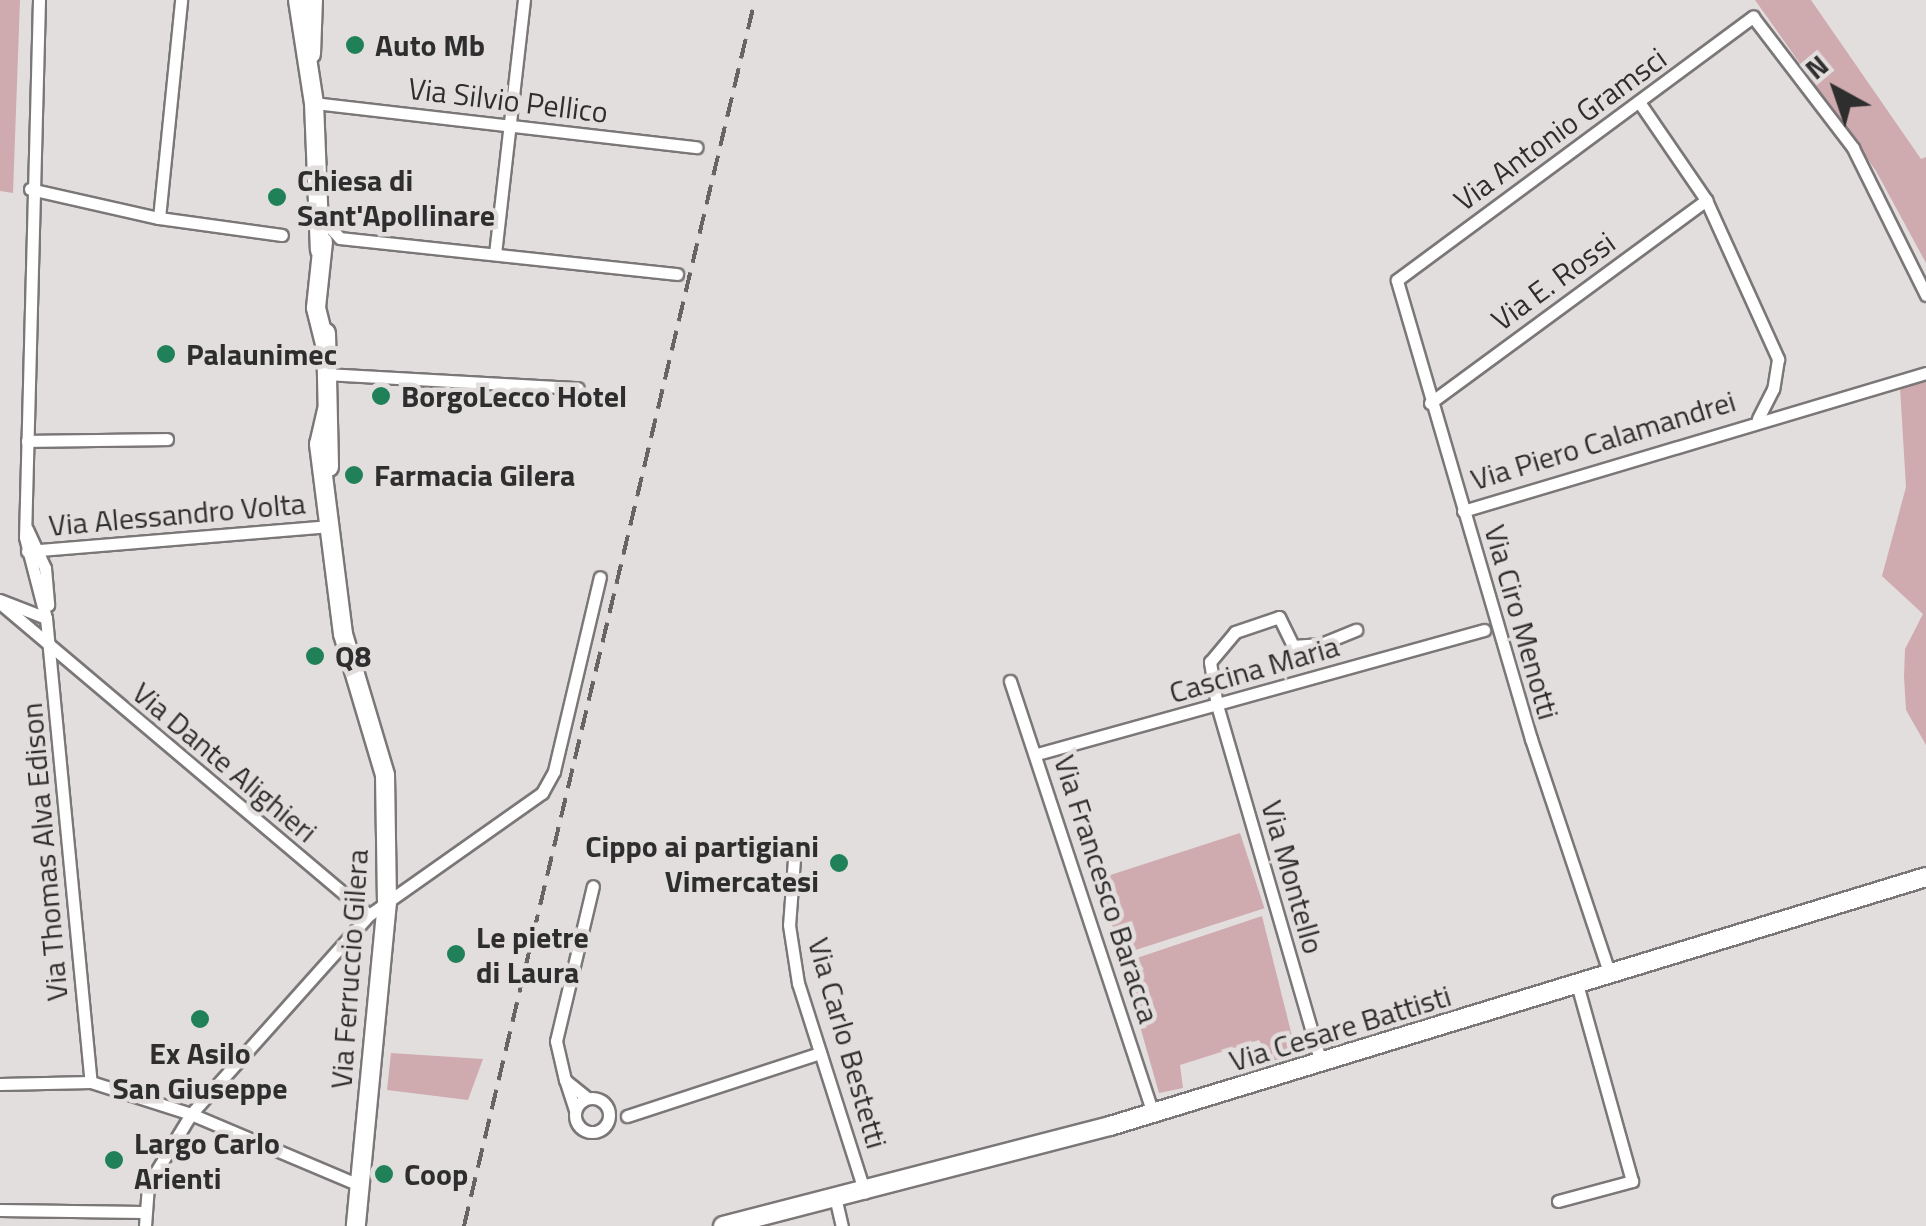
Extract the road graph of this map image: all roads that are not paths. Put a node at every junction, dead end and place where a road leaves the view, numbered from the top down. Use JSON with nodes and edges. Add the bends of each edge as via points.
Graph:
{"nodes":[{"id":1,"x":39,"y":0,"type":"edge"},
{"id":2,"x":181,"y":0,"type":"edge"},
{"id":3,"x":298,"y":0,"type":"edge"},
{"id":4,"x":313,"y":0,"type":"edge"},
{"id":5,"x":524,"y":0,"type":"edge"},
{"id":6,"x":309,"y":64,"type":"junction"},
{"id":7,"x":1639,"y":102,"type":"junction"},
{"id":8,"x":314,"y":103,"type":"junction"},
{"id":9,"x":510,"y":126,"type":"junction"},
{"id":10,"x":696,"y":147,"type":"dead end"},
{"id":11,"x":30,"y":189,"type":"junction"},
{"id":12,"x":1706,"y":200,"type":"junction"},
{"id":13,"x":159,"y":218,"type":"junction"},
{"id":14,"x":324,"y":221,"type":"junction"},
{"id":15,"x":282,"y":235,"type":"dead end"},
{"id":16,"x":320,"y":250,"type":"junction"},
{"id":17,"x":495,"y":254,"type":"junction"},
{"id":18,"x":677,"y":274,"type":"dead end"},
{"id":19,"x":1398,"y":280,"type":"joint"},
{"id":20,"x":1926,"y":296,"type":"edge"},
{"id":21,"x":1926,"y":372,"type":"edge"},
{"id":22,"x":326,"y":374,"type":"junction"},
{"id":23,"x":578,"y":388,"type":"dead end"},
{"id":24,"x":1430,"y":403,"type":"junction"},
{"id":25,"x":1758,"y":418,"type":"junction"},
{"id":26,"x":167,"y":440,"type":"dead end"},
{"id":27,"x":27,"y":442,"type":"junction"},
{"id":28,"x":1463,"y":510,"type":"junction"},
{"id":29,"x":331,"y":526,"type":"junction"},
{"id":30,"x":32,"y":551,"type":"junction"},
{"id":31,"x":600,"y":577,"type":"dead end"},
{"id":32,"x":36,"y":582,"type":"junction"},
{"id":33,"x":0,"y":602,"type":"edge"},
{"id":34,"x":20,"y":607,"type":"junction"},
{"id":35,"x":46,"y":618,"type":"junction"},
{"id":36,"x":1356,"y":630,"type":"dead end"},
{"id":37,"x":1484,"y":630,"type":"dead end"},
{"id":38,"x":49,"y":648,"type":"junction"},
{"id":39,"x":1010,"y":681,"type":"dead end"},
{"id":40,"x":1217,"y":706,"type":"junction"},
{"id":41,"x":1037,"y":754,"type":"junction"},
{"id":42,"x":795,"y":846,"type":"dead end"},
{"id":43,"x":1926,"y":877,"type":"edge"},
{"id":44,"x":594,"y":886,"type":"dead end"},
{"id":45,"x":387,"y":902,"type":"junction"},
{"id":46,"x":369,"y":915,"type":"junction"},
{"id":47,"x":1610,"y":975,"type":"junction"},
{"id":48,"x":1577,"y":984,"type":"junction"},
{"id":49,"x":820,"y":1053,"type":"junction"},
{"id":50,"x":1321,"y":1062,"type":"junction"},
{"id":51,"x":565,"y":1080,"type":"junction"},
{"id":52,"x":91,"y":1082,"type":"junction"},
{"id":53,"x":0,"y":1084,"type":"edge"},
{"id":54,"x":587,"y":1098,"type":"junction"},
{"id":55,"x":575,"y":1110,"type":"junction"},
{"id":56,"x":192,"y":1114,"type":"junction"},
{"id":57,"x":1153,"y":1114,"type":"junction"},
{"id":58,"x":608,"y":1118,"type":"junction"},
{"id":59,"x":359,"y":1185,"type":"junction"},
{"id":60,"x":865,"y":1193,"type":"junction"},
{"id":61,"x":836,"y":1201,"type":"junction"},
{"id":62,"x":1558,"y":1201,"type":"dead end"},
{"id":63,"x":0,"y":1210,"type":"edge"},
{"id":64,"x":143,"y":1212,"type":"junction"},
{"id":65,"x":766,"y":1218,"type":"junction"},
{"id":66,"x":145,"y":1226,"type":"edge"},
{"id":67,"x":356,"y":1226,"type":"edge"},
{"id":68,"x":723,"y":1226,"type":"edge"},
{"id":69,"x":745,"y":1226,"type":"edge"},
{"id":70,"x":842,"y":1226,"type":"edge"}],
"edges":[{"from":1,"to":11,"type":"street","name":"Via Thomas Alva Edison"},
{"from":2,"to":13,"type":"street"},
{"from":3,"to":6,"type":"main road","name":"Via Ferruccio Gilera"},
{"from":4,"to":6,"type":"main road","name":"Via Ferruccio Gilera"},
{"from":5,"to":9,"type":"street"},
{"from":6,"to":8,"type":"main road","name":"Via Ferruccio Gilera"},
{"from":7,"to":12,"type":"street"},
{"from":7,"to":19,"type":"street","name":"Via Antonio Gramsci"},
{"from":7,"to":20,"type":"street","name":"Via Antonio Gramsci","via":[[1753,17],[1853,148]]},
{"from":8,"to":9,"type":"street","name":"Via Silvio Pellico"},
{"from":8,"to":14,"type":"main road","name":"Via Ferruccio Gilera"},
{"from":8,"to":16,"type":"main road","name":"Via Ferruccio Gilera"},
{"from":9,"to":10,"type":"street","name":"Via Silvio Pellico"},
{"from":9,"to":17,"type":"street"},
{"from":11,"to":13,"type":"street"},
{"from":11,"to":27,"type":"street","name":"Via Thomas Alva Edison"},
{"from":12,"to":24,"type":"street","name":"Via E. Rossi"},
{"from":12,"to":25,"type":"street","via":[[1778,359]]},
{"from":13,"to":15,"type":"street"},
{"from":14,"to":16,"type":"main road","name":"Via Ferruccio Gilera"},
{"from":14,"to":17,"type":"street","via":[[340,238]]},
{"from":16,"to":22,"type":"main road","name":"Via Ferruccio Gilera","via":[[316,308]]},
{"from":17,"to":18,"type":"street"},
{"from":19,"to":24,"type":"street","name":"Via Ciro Menotti"},
{"from":21,"to":25,"type":"street","name":"Via Piero Calamandrei"},
{"from":22,"to":23,"type":"street"},
{"from":22,"to":29,"type":"main road","name":"Via Ferruccio Gilera","via":[[319,444]]},
{"from":24,"to":28,"type":"street","name":"Via Ciro Menotti"},
{"from":25,"to":28,"type":"street","name":"Via Piero Calamandrei"},
{"from":26,"to":27,"type":"street"},
{"from":27,"to":30,"type":"street","name":"Via Thomas Alva Edison"},
{"from":28,"to":47,"type":"street","name":"Via Ciro Menotti"},
{"from":29,"to":30,"type":"street","name":"Via Alessandro Volta"},
{"from":29,"to":45,"type":"main road","name":"Via Ferruccio Gilera","via":[[343,634],[385,775]]},
{"from":30,"to":32,"type":"street","name":"Via Thomas Alva Edison"},
{"from":30,"to":35,"type":"street","name":"Via Thomas Alva Edison","via":[[49,590]]},
{"from":31,"to":45,"type":"street","via":[[554,771],[542,793]]},
{"from":32,"to":34,"type":"street","via":[[30,602]]},
{"from":32,"to":35,"type":"street","name":"Via Thomas Alva Edison"},
{"from":33,"to":34,"type":"street"},
{"from":33,"to":38,"type":"street","name":"Via Dante Alighieri"},
{"from":34,"to":35,"type":"street"},
{"from":35,"to":38,"type":"street","name":"Via Thomas Alva Edison"},
{"from":36,"to":40,"type":"street","name":"Via Montello","via":[[1294,646],[1280,617],[1234,632],[1210,662]]},
{"from":37,"to":40,"type":"street","name":"Cascina Maria"},
{"from":38,"to":46,"type":"street","name":"Via Dante Alighieri"},
{"from":38,"to":52,"type":"street","name":"Via Thomas Alva Edison"},
{"from":39,"to":41,"type":"street","name":"Via Francesco Baracca"},
{"from":40,"to":41,"type":"street","name":"Cascina Maria"},
{"from":40,"to":50,"type":"street","name":"Via Montello"},
{"from":41,"to":57,"type":"street","name":"Via Francesco Baracca"},
{"from":42,"to":49,"type":"street","name":"Via Carlo Bestetti","via":[[788,926]]},
{"from":43,"to":47,"type":"main road","name":"Via Cesare Battisti"},
{"from":44,"to":51,"type":"street","via":[[556,1041]]},
{"from":45,"to":46,"type":"street"},
{"from":45,"to":59,"type":"main road","name":"Via Ferruccio Gilera"},
{"from":46,"to":56,"type":"street"},
{"from":47,"to":48,"type":"main road","name":"Via Cesare Battisti"},
{"from":48,"to":50,"type":"main road","name":"Via Cesare Battisti"},
{"from":48,"to":62,"type":"street","via":[[1632,1181]]},
{"from":49,"to":58,"type":"street"},
{"from":49,"to":60,"type":"street","name":"Via Carlo Bestetti"},
{"from":50,"to":57,"type":"main road","name":"Via Cesare Battisti"},
{"from":51,"to":54,"type":"street"},
{"from":51,"to":55,"type":"street"},
{"from":52,"to":53,"type":"street"},
{"from":52,"to":56,"type":"street"},
{"from":54,"to":55,"type":"street"},
{"from":54,"to":58,"type":"street","via":[[602,1100]]},
{"from":55,"to":58,"type":"street","via":[[586,1131]]},
{"from":56,"to":59,"type":"street"},
{"from":56,"to":64,"type":"street","via":[[148,1185]]},
{"from":57,"to":60,"type":"main road","name":"Via Cesare Battisti"},
{"from":59,"to":67,"type":"main road","name":"Via Ferruccio Gilera"},
{"from":60,"to":61,"type":"main road","name":"Via Cesare Battisti"},
{"from":61,"to":65,"type":"main road","name":"Via Cesare Battisti"},
{"from":61,"to":70,"type":"street"},
{"from":63,"to":64,"type":"street"},
{"from":64,"to":66,"type":"street"},
{"from":65,"to":68,"type":"main road","name":"Via Cesare Battisti"},
{"from":65,"to":69,"type":"main road","name":"Via Cesare Battisti"}]}
